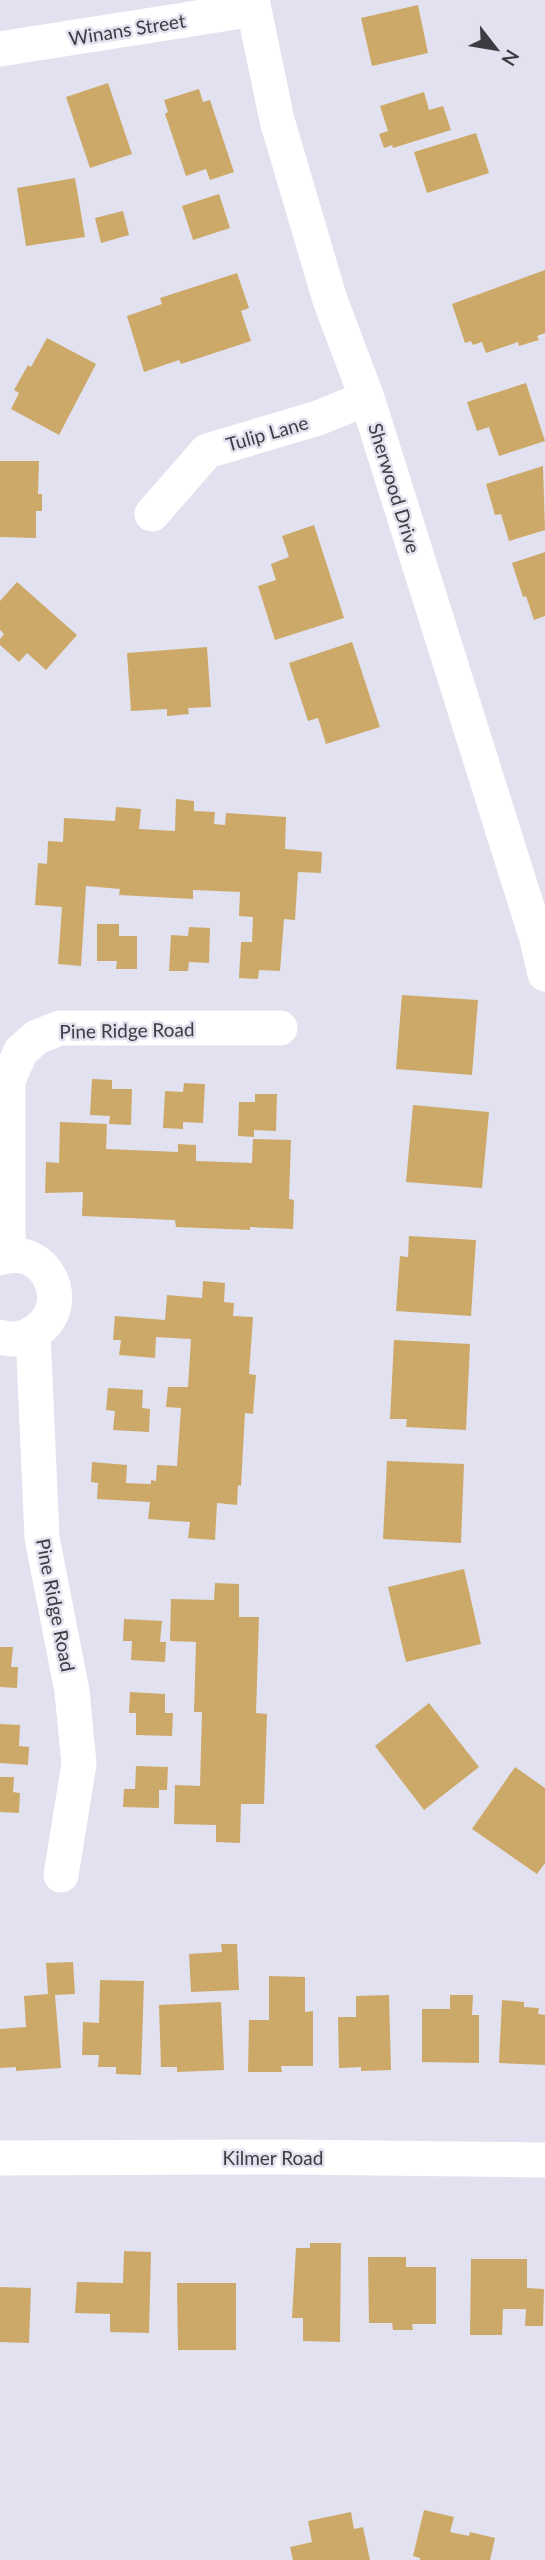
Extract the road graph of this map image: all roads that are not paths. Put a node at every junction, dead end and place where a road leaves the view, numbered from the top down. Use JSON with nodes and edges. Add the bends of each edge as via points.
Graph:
{"nodes":[{"id":1,"x":253,"y":5,"type":"edge"},
{"id":2,"x":0,"y":49,"type":"edge"},
{"id":3,"x":367,"y":398,"type":"junction"},
{"id":4,"x":152,"y":514,"type":"dead end"},
{"id":5,"x":545,"y":974,"type":"edge"},
{"id":6,"x":279,"y":1028,"type":"dead end"},
{"id":7,"x":4,"y":1257,"type":"edge"},
{"id":8,"x":16,"y":1335,"type":"edge"},
{"id":9,"x":61,"y":1875,"type":"dead end"},
{"id":10,"x":0,"y":2158,"type":"edge"},
{"id":11,"x":545,"y":2160,"type":"edge"}],
"edges":[{"from":1,"to":2,"type":"street","name":"Winans Street"},
{"from":1,"to":3,"type":"street","name":"Sherwood Drive","via":[[276,120],[330,300]]},
{"from":3,"to":4,"type":"street","name":"Tulip Lane","via":[[318,418],[207,450]]},
{"from":3,"to":5,"type":"street","name":"Sherwood Drive"},
{"from":6,"to":7,"type":"street","name":"Pine Ridge Road","via":[[60,1028],[37,1037],[21,1051],[8,1080]]},
{"from":7,"to":8,"type":"street","name":"Pine Ridge Road","via":[[29,1258],[46,1271],[54,1286],[55,1300],[45,1325]]},
{"from":8,"to":9,"type":"street","name":"Pine Ridge Road","via":[[42,1538],[72,1691],[79,1764]]},
{"from":10,"to":11,"type":"street","name":"Kilmer Road"}]}
